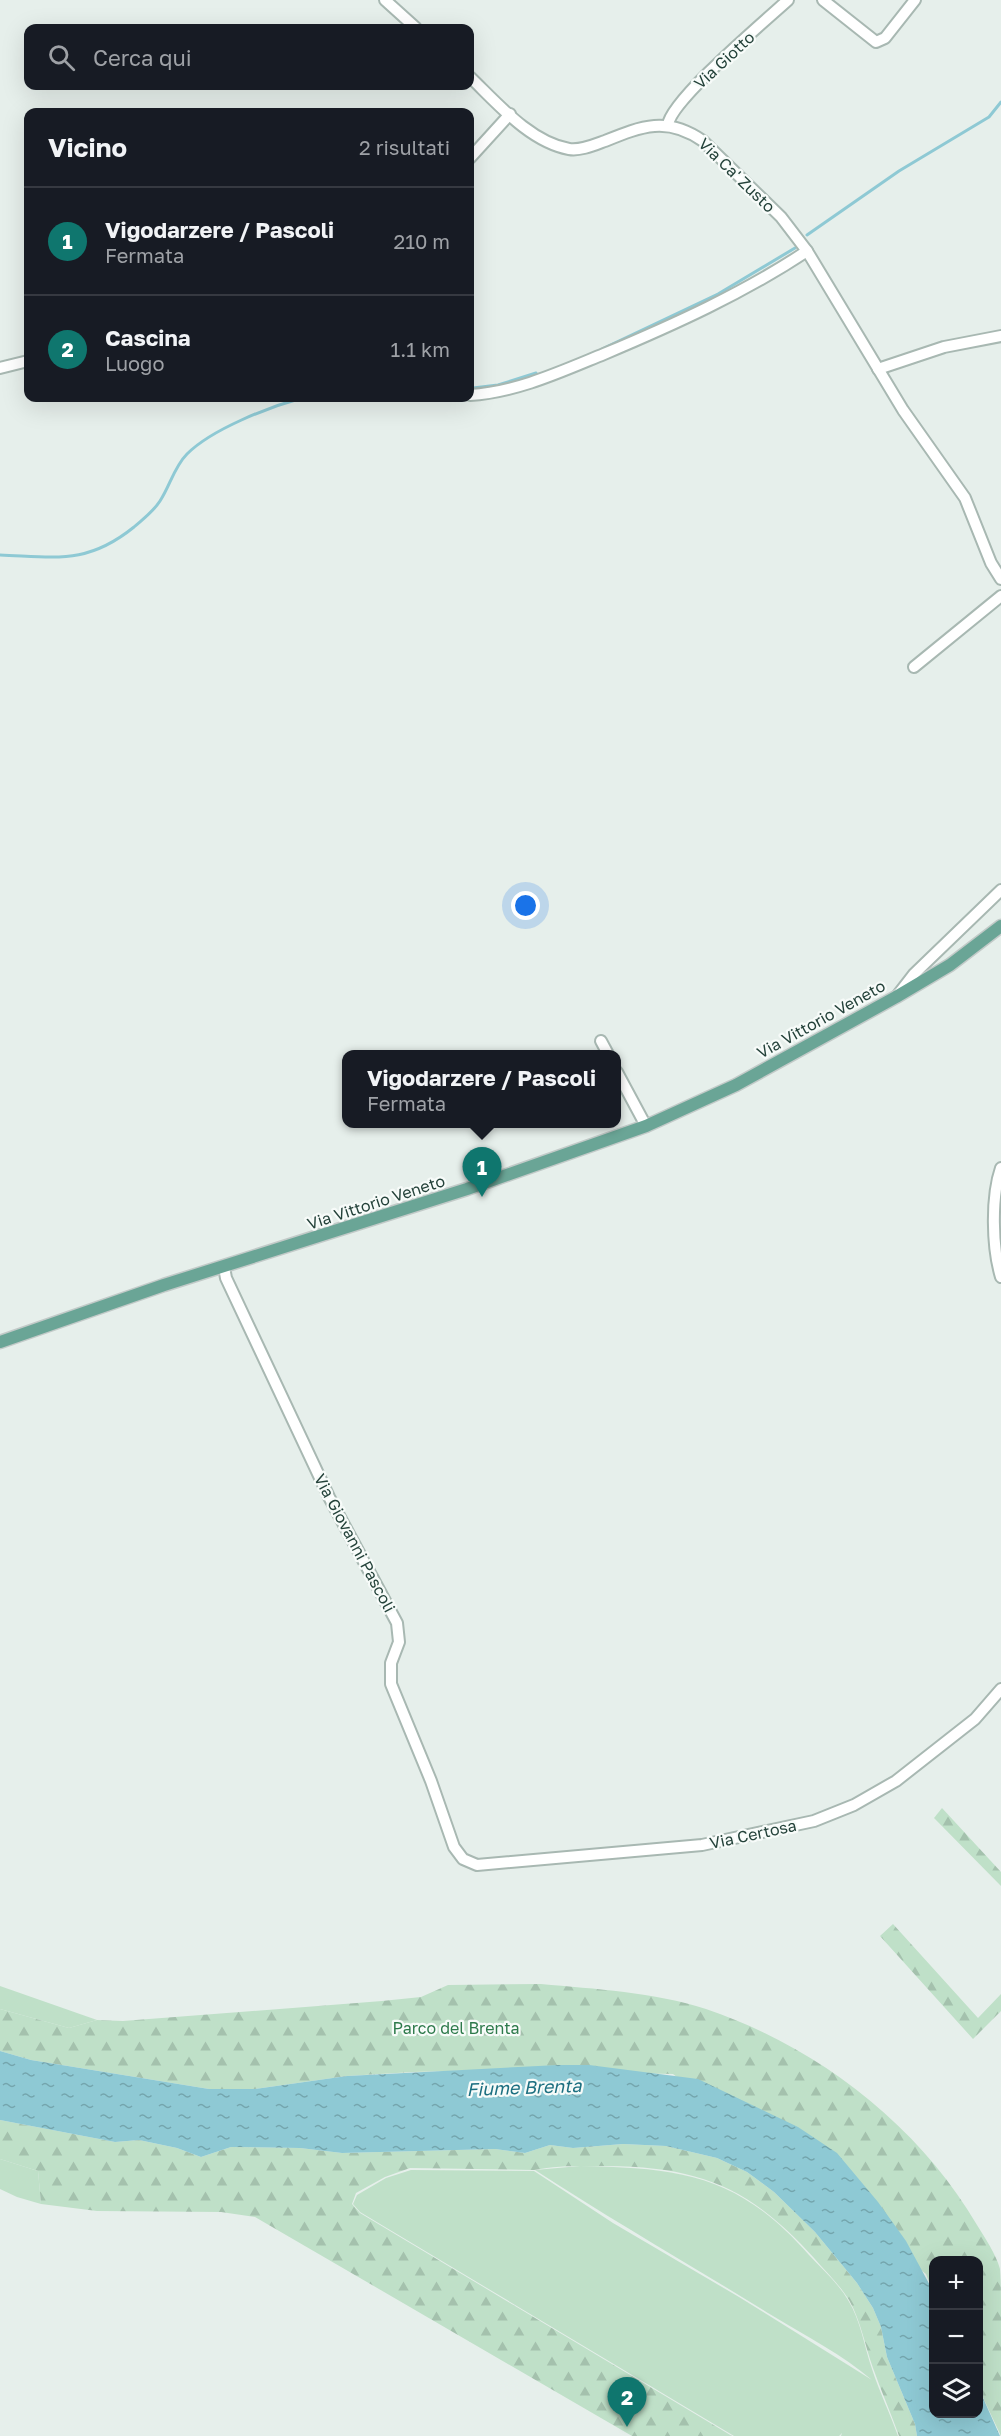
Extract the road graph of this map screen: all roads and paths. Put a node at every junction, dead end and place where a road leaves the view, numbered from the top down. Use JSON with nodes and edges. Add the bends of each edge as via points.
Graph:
{"nodes":[{"id":1,"x":385,"y":0,"type":"edge"},
{"id":2,"x":788,"y":0,"type":"edge"},
{"id":3,"x":823,"y":0,"type":"edge"},
{"id":4,"x":915,"y":0,"type":"edge"},
{"id":5,"x":412,"y":24,"type":"edge"},
{"id":6,"x":474,"y":82,"type":"edge"},
{"id":7,"x":510,"y":114,"type":"junction"},
{"id":8,"x":668,"y":125,"type":"junction"},
{"id":9,"x":474,"y":154,"type":"edge"},
{"id":10,"x":807,"y":251,"type":"junction"},
{"id":11,"x":1001,"y":336,"type":"edge"},
{"id":12,"x":24,"y":362,"type":"edge"},
{"id":13,"x":0,"y":368,"type":"edge"},
{"id":14,"x":878,"y":369,"type":"junction"},
{"id":15,"x":474,"y":395,"type":"edge"},
{"id":16,"x":1001,"y":579,"type":"edge"},
{"id":17,"x":1001,"y":596,"type":"edge"},
{"id":18,"x":914,"y":668,"type":"dead end"},
{"id":19,"x":1001,"y":890,"type":"edge"},
{"id":20,"x":1001,"y":926,"type":"edge"},
{"id":21,"x":897,"y":997,"type":"junction"},
{"id":22,"x":601,"y":1041,"type":"dead end"},
{"id":23,"x":606,"y":1050,"type":"edge"},
{"id":24,"x":621,"y":1079,"type":"edge"},
{"id":25,"x":646,"y":1126,"type":"junction"},
{"id":26,"x":1001,"y":1168,"type":"edge"},
{"id":27,"x":224,"y":1267,"type":"junction"},
{"id":28,"x":1001,"y":1277,"type":"edge"},
{"id":29,"x":0,"y":1342,"type":"edge"},
{"id":30,"x":1001,"y":1689,"type":"edge"},
{"id":31,"x":463,"y":1859,"type":"joint"}],
"edges":[{"from":1,"to":5,"type":"street"},
{"from":2,"to":8,"type":"street","name":"Via Giotto","via":[[692,89],[672,112]]},
{"from":3,"to":4,"type":"street","via":[[876,42],[885,38]]},
{"from":6,"to":7,"type":"street","name":"Via Ca' Zusto"},
{"from":7,"to":8,"type":"street","name":"Via Ca' Zusto","via":[[541,137],[570,149],[593,146],[644,127]]},
{"from":7,"to":9,"type":"street"},
{"from":8,"to":10,"type":"street","name":"Via Ca' Zusto","via":[[691,132],[703,141],[781,217]]},
{"from":10,"to":14,"type":"street","name":"Via Ca' Zusto"},
{"from":10,"to":15,"type":"street","via":[[667,327],[548,377],[500,392]]},
{"from":11,"to":14,"type":"street","via":[[944,347]]},
{"from":12,"to":13,"type":"street"},
{"from":14,"to":16,"type":"street","name":"Via Ca' Zusto","via":[[965,498]]},
{"from":17,"to":18,"type":"street"},
{"from":19,"to":21,"type":"street","via":[[914,974]]},
{"from":20,"to":21,"type":"main road","name":"Via Vittorio Veneto","via":[[950,965]]},
{"from":21,"to":25,"type":"main road","name":"Via Vittorio Veneto","via":[[736,1085]]},
{"from":22,"to":23,"type":"street"},
{"from":24,"to":25,"type":"street"},
{"from":25,"to":27,"type":"main road","name":"Via Vittorio Veneto","via":[[445,1197]]},
{"from":26,"to":28,"type":"street","via":[[994,1239]]},
{"from":27,"to":29,"type":"main road","name":"Via Vittorio Veneto"},
{"from":27,"to":31,"type":"street","name":"Via Giovanni Pascoli","via":[[329,1497],[397,1623],[399,1642],[391,1663],[391,1684],[432,1781],[454,1847]]},
{"from":30,"to":31,"type":"street","name":"Via Certosa","via":[[975,1719],[896,1781],[854,1805],[814,1821],[702,1845],[512,1864],[477,1865]]}]}
